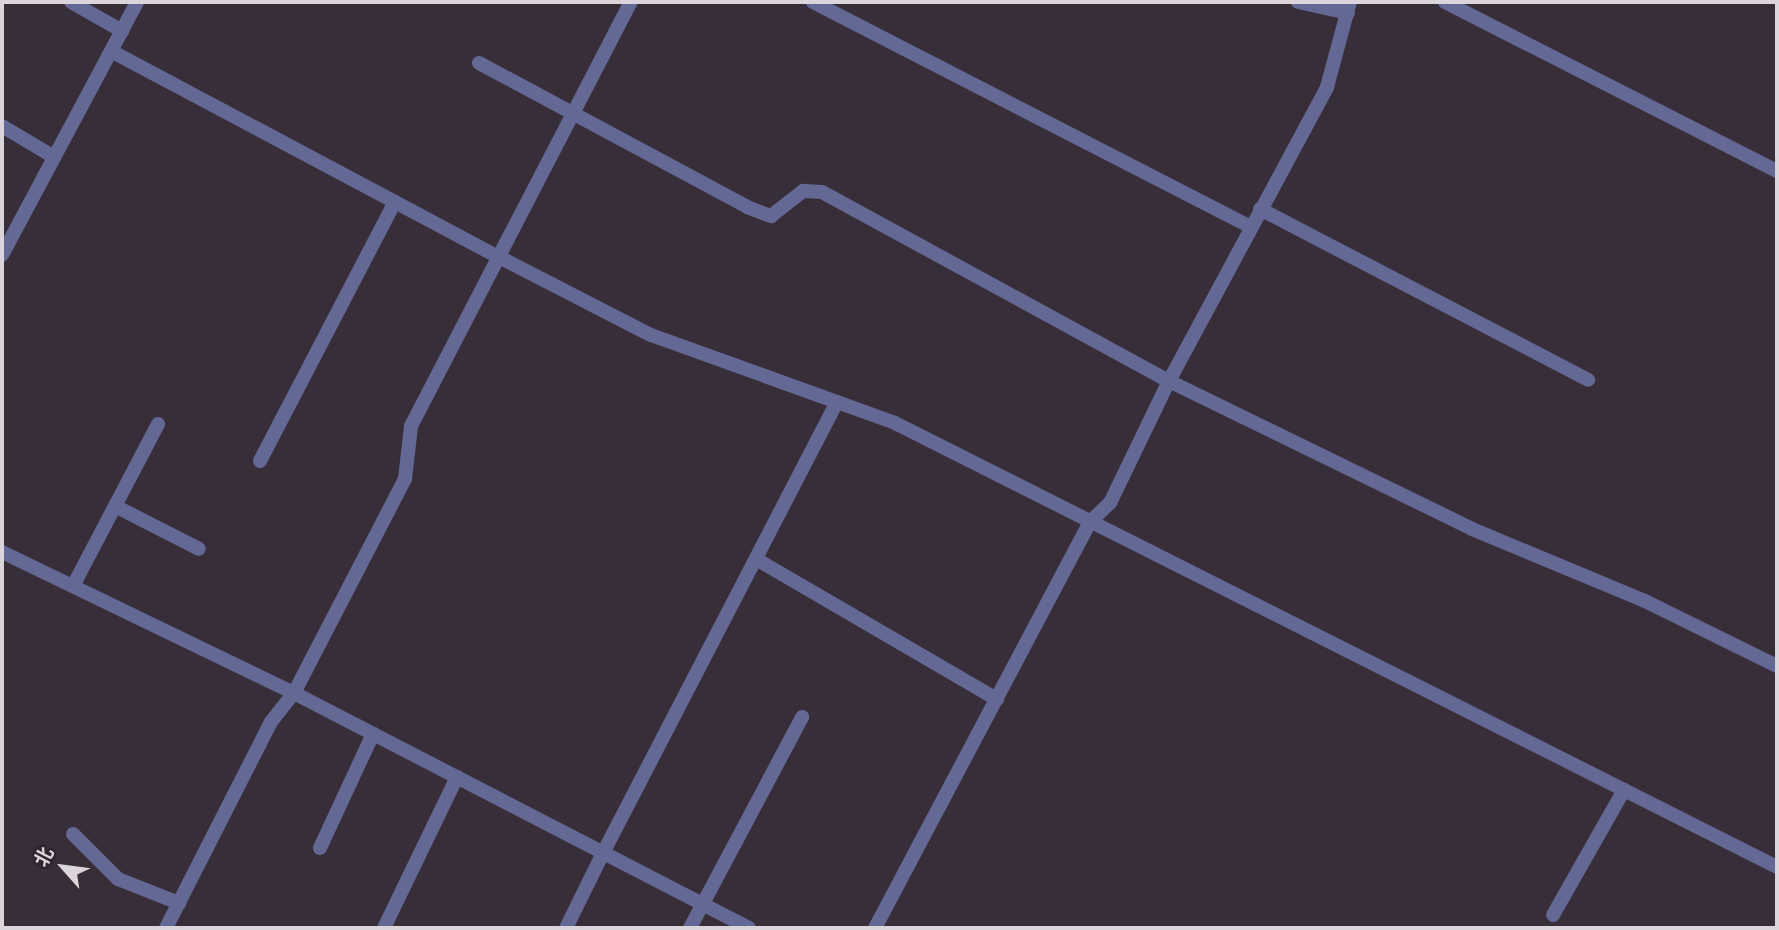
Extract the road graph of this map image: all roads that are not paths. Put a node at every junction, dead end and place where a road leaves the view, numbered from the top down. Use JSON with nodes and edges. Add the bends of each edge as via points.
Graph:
{"nodes":[{"id":1,"x":71,"y":2,"type":"edge"},
{"id":2,"x":137,"y":2,"type":"edge"},
{"id":3,"x":631,"y":2,"type":"edge"},
{"id":4,"x":813,"y":2,"type":"edge"},
{"id":5,"x":1298,"y":2,"type":"edge"},
{"id":6,"x":1445,"y":2,"type":"edge"},
{"id":7,"x":1349,"y":7,"type":"edge"},
{"id":8,"x":122,"y":31,"type":"junction"},
{"id":9,"x":111,"y":51,"type":"junction"},
{"id":10,"x":480,"y":63,"type":"dead end"},
{"id":11,"x":574,"y":114,"type":"junction"},
{"id":12,"x":2,"y":126,"type":"edge"},
{"id":13,"x":54,"y":157,"type":"junction"},
{"id":14,"x":1777,"y":171,"type":"edge"},
{"id":15,"x":395,"y":202,"type":"junction"},
{"id":16,"x":1260,"y":209,"type":"junction"},
{"id":17,"x":1250,"y":227,"type":"junction"},
{"id":18,"x":2,"y":255,"type":"edge"},
{"id":19,"x":499,"y":257,"type":"junction"},
{"id":20,"x":1588,"y":380,"type":"dead end"},
{"id":21,"x":1169,"y":381,"type":"junction"},
{"id":22,"x":837,"y":402,"type":"junction"},
{"id":23,"x":158,"y":424,"type":"dead end"},
{"id":24,"x":260,"y":461,"type":"dead end"},
{"id":25,"x":115,"y":506,"type":"junction"},
{"id":26,"x":1090,"y":522,"type":"junction"},
{"id":27,"x":199,"y":549,"type":"dead end"},
{"id":28,"x":2,"y":552,"type":"edge"},
{"id":29,"x":756,"y":559,"type":"junction"},
{"id":30,"x":73,"y":586,"type":"junction"},
{"id":31,"x":1777,"y":666,"type":"edge"},
{"id":32,"x":294,"y":693,"type":"junction"},
{"id":33,"x":997,"y":699,"type":"junction"},
{"id":34,"x":802,"y":717,"type":"dead end"},
{"id":35,"x":373,"y":734,"type":"junction"},
{"id":36,"x":457,"y":777,"type":"junction"},
{"id":37,"x":1624,"y":790,"type":"junction"},
{"id":38,"x":73,"y":834,"type":"dead end"},
{"id":39,"x":320,"y":848,"type":"dead end"},
{"id":40,"x":603,"y":853,"type":"junction"},
{"id":41,"x":1777,"y":867,"type":"edge"},
{"id":42,"x":178,"y":903,"type":"junction"},
{"id":43,"x":702,"y":904,"type":"junction"},
{"id":44,"x":1553,"y":915,"type":"dead end"},
{"id":45,"x":166,"y":928,"type":"edge"},
{"id":46,"x":384,"y":928,"type":"edge"},
{"id":47,"x":566,"y":928,"type":"edge"},
{"id":48,"x":690,"y":928,"type":"edge"},
{"id":49,"x":749,"y":928,"type":"edge"},
{"id":50,"x":875,"y":928,"type":"edge"}],
"edges":[{"from":1,"to":8,"type":"street"},
{"from":2,"to":8,"type":"street"},
{"from":3,"to":11,"type":"street"},
{"from":4,"to":17,"type":"street"},
{"from":5,"to":7,"type":"street"},
{"from":6,"to":14,"type":"street"},
{"from":7,"to":16,"type":"street","via":[[1327,87]]},
{"from":8,"to":9,"type":"street"},
{"from":9,"to":13,"type":"street"},
{"from":9,"to":15,"type":"street"},
{"from":10,"to":11,"type":"street"},
{"from":11,"to":19,"type":"street"},
{"from":11,"to":21,"type":"street","via":[[771,216],[803,191],[822,192]]},
{"from":12,"to":13,"type":"street"},
{"from":13,"to":18,"type":"street"},
{"from":15,"to":19,"type":"street"},
{"from":15,"to":24,"type":"street"},
{"from":16,"to":17,"type":"street"},
{"from":16,"to":20,"type":"street"},
{"from":17,"to":21,"type":"street"},
{"from":19,"to":22,"type":"street","via":[[650,335]]},
{"from":19,"to":32,"type":"street","via":[[411,426],[405,479]]},
{"from":21,"to":26,"type":"street","via":[[1110,503]]},
{"from":21,"to":31,"type":"street","via":[[1472,529],[1645,601]]},
{"from":22,"to":26,"type":"street","via":[[895,424]]},
{"from":22,"to":29,"type":"street"},
{"from":23,"to":25,"type":"street"},
{"from":25,"to":27,"type":"street"},
{"from":25,"to":30,"type":"street"},
{"from":26,"to":33,"type":"street"},
{"from":26,"to":37,"type":"street"},
{"from":28,"to":30,"type":"street"},
{"from":29,"to":33,"type":"street"},
{"from":29,"to":40,"type":"street"},
{"from":30,"to":32,"type":"street"},
{"from":32,"to":35,"type":"street"},
{"from":32,"to":42,"type":"street","via":[[271,722]]},
{"from":33,"to":50,"type":"street"},
{"from":34,"to":43,"type":"street"},
{"from":35,"to":36,"type":"street"},
{"from":35,"to":39,"type":"street"},
{"from":36,"to":40,"type":"street"},
{"from":36,"to":46,"type":"street"},
{"from":37,"to":41,"type":"street"},
{"from":37,"to":44,"type":"street"},
{"from":38,"to":42,"type":"street","via":[[118,879]]},
{"from":40,"to":43,"type":"street"},
{"from":40,"to":47,"type":"street"},
{"from":42,"to":45,"type":"street"},
{"from":43,"to":48,"type":"street"},
{"from":43,"to":49,"type":"street"}]}
